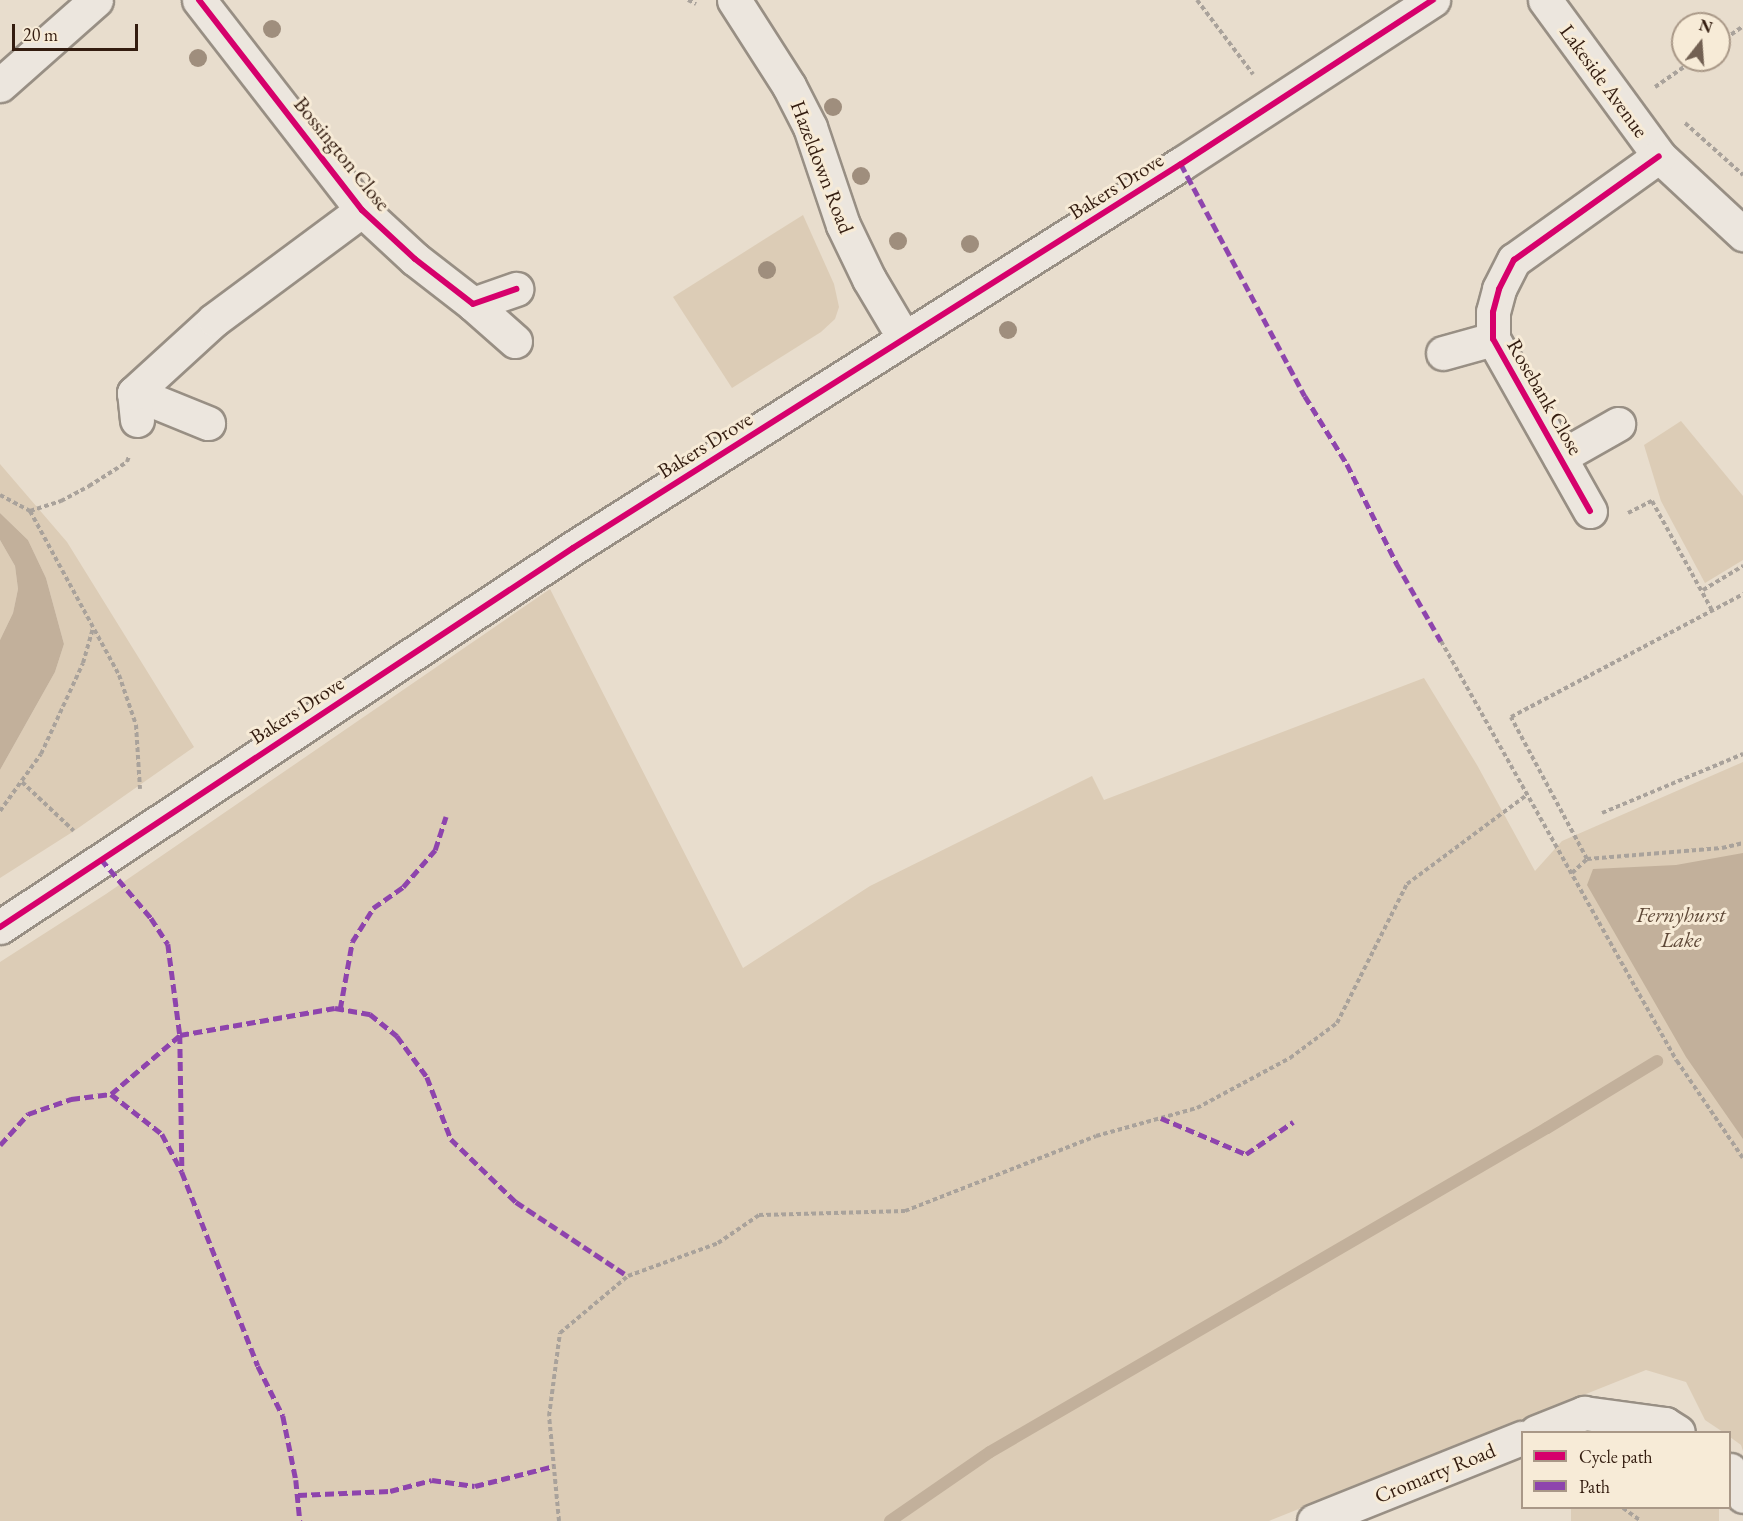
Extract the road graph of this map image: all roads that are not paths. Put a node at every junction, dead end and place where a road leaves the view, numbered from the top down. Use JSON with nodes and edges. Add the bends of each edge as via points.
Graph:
{"nodes":[{"id":1,"x":96,"y":0,"type":"edge"},
{"id":2,"x":199,"y":0,"type":"edge"},
{"id":3,"x":734,"y":0,"type":"edge"},
{"id":4,"x":1433,"y":0,"type":"edge"},
{"id":5,"x":1545,"y":0,"type":"edge"},
{"id":6,"x":0,"y":86,"type":"edge"},
{"id":7,"x":1659,"y":156,"type":"junction"},
{"id":8,"x":362,"y":210,"type":"junction"},
{"id":9,"x":1743,"y":234,"type":"edge"},
{"id":10,"x":516,"y":289,"type":"dead end"},
{"id":11,"x":473,"y":304,"type":"junction"},
{"id":12,"x":904,"y":338,"type":"junction"},
{"id":13,"x":1493,"y":339,"type":"junction"},
{"id":14,"x":515,"y":341,"type":"dead end"},
{"id":15,"x":1443,"y":353,"type":"dead end"},
{"id":16,"x":208,"y":423,"type":"dead end"},
{"id":17,"x":1618,"y":424,"type":"dead end"},
{"id":18,"x":1560,"y":457,"type":"junction"},
{"id":19,"x":1590,"y":511,"type":"road end"},
{"id":20,"x":0,"y":927,"type":"edge"},
{"id":21,"x":1539,"y":1431,"type":"edge"},
{"id":22,"x":1676,"y":1431,"type":"edge"},
{"id":23,"x":1521,"y":1438,"type":"edge"},
{"id":24,"x":1731,"y":1472,"type":"edge"},
{"id":25,"x":1743,"y":1496,"type":"edge"},
{"id":26,"x":1314,"y":1521,"type":"edge"}],
"edges":[{"from":1,"to":6,"type":"street"},
{"from":2,"to":8,"type":"street","name":"Bossington Close"},
{"from":3,"to":12,"type":"street","name":"Hazeldown Road","via":[[805,117],[843,225]]},
{"from":4,"to":12,"type":"street","name":"Bakers Drove"},
{"from":5,"to":7,"type":"street","name":"Lakeside Avenue"},
{"from":7,"to":9,"type":"street","name":"Lakeside Avenue"},
{"from":7,"to":13,"type":"street","name":"Rosebank Close","via":[[1515,260],[1498,289]]},
{"from":8,"to":11,"type":"street","name":"Bossington Close","via":[[415,259]]},
{"from":8,"to":16,"type":"street","name":"Bossington Close","via":[[214,320],[135,406]]},
{"from":10,"to":11,"type":"street"},
{"from":11,"to":14,"type":"street","name":"Bossington Close"},
{"from":12,"to":20,"type":"street","name":"Bakers Drove","via":[[573,548]]},
{"from":13,"to":15,"type":"street","name":"Rosebank Close"},
{"from":13,"to":18,"type":"street","name":"Rosebank Close"},
{"from":17,"to":18,"type":"street","name":"Rosebank Close"},
{"from":18,"to":19,"type":"street","name":"Rosebank Close"},
{"from":21,"to":22,"type":"street","via":[[1584,1413],[1665,1424]]},
{"from":23,"to":26,"type":"street","name":"Cromarty Road"},
{"from":24,"to":25,"type":"street"}]}
